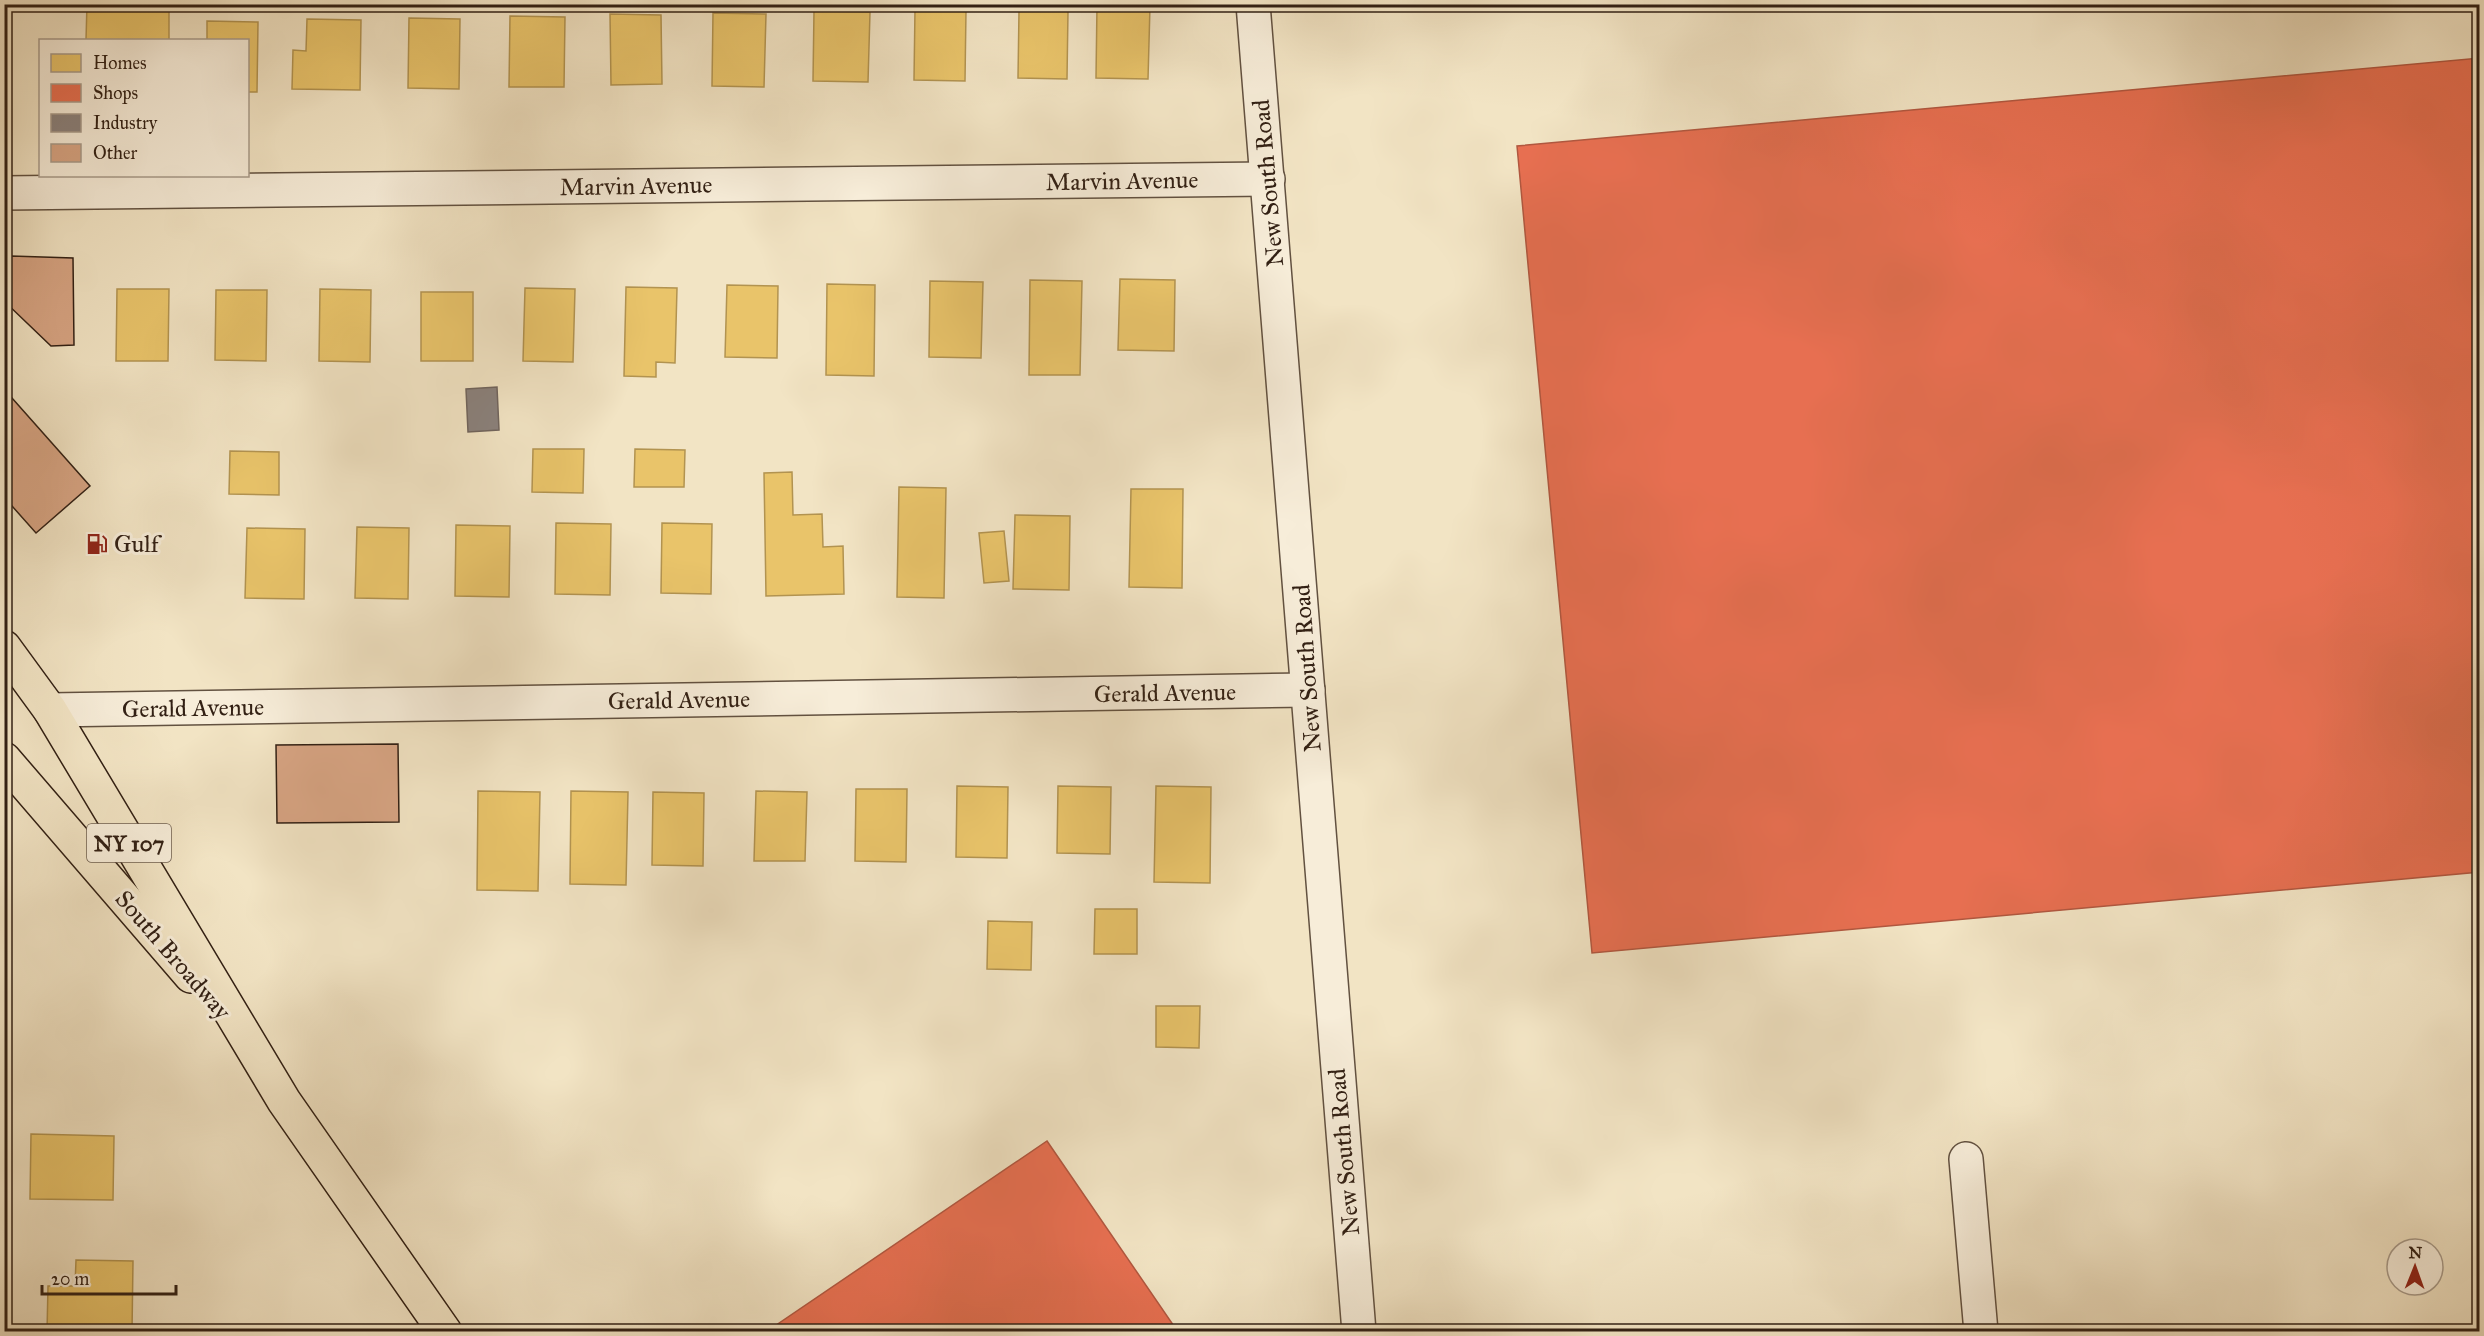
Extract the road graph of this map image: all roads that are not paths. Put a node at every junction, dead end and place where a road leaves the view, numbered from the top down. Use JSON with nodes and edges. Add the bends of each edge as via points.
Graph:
{"nodes":[{"id":1,"x":1253,"y":4,"type":"edge"},
{"id":2,"x":1268,"y":180,"type":"junction"},
{"id":3,"x":4,"y":193,"type":"edge"},
{"id":4,"x":4,"y":647,"type":"edge"},
{"id":5,"x":1308,"y":690,"type":"junction"},
{"id":6,"x":50,"y":710,"type":"junction"},
{"id":7,"x":4,"y":759,"type":"edge"},
{"id":8,"x":248,"y":1042,"type":"junction"},
{"id":9,"x":1966,"y":1159,"type":"dead end"},
{"id":10,"x":445,"y":1332,"type":"edge"},
{"id":11,"x":1359,"y":1332,"type":"edge"},
{"id":12,"x":1982,"y":1332,"type":"edge"}],
"edges":[{"from":1,"to":2,"type":"street","name":"New South Road"},
{"from":2,"to":3,"type":"street","name":"Marvin Avenue"},
{"from":2,"to":5,"type":"street","name":"New South Road"},
{"from":4,"to":6,"type":"main road","name":"South Broadway","number":"NY 107"},
{"from":5,"to":6,"type":"street","name":"Gerald Avenue"},
{"from":5,"to":11,"type":"street","name":"New South Road"},
{"from":6,"to":8,"type":"main road","name":"South Broadway","number":"NY 107"},
{"from":7,"to":8,"type":"main road","name":"South Broadway","number":"NY 107"},
{"from":8,"to":10,"type":"main road","name":"South Broadway","number":"NY 107","via":[[284,1101]]},
{"from":9,"to":12,"type":"street"}]}
